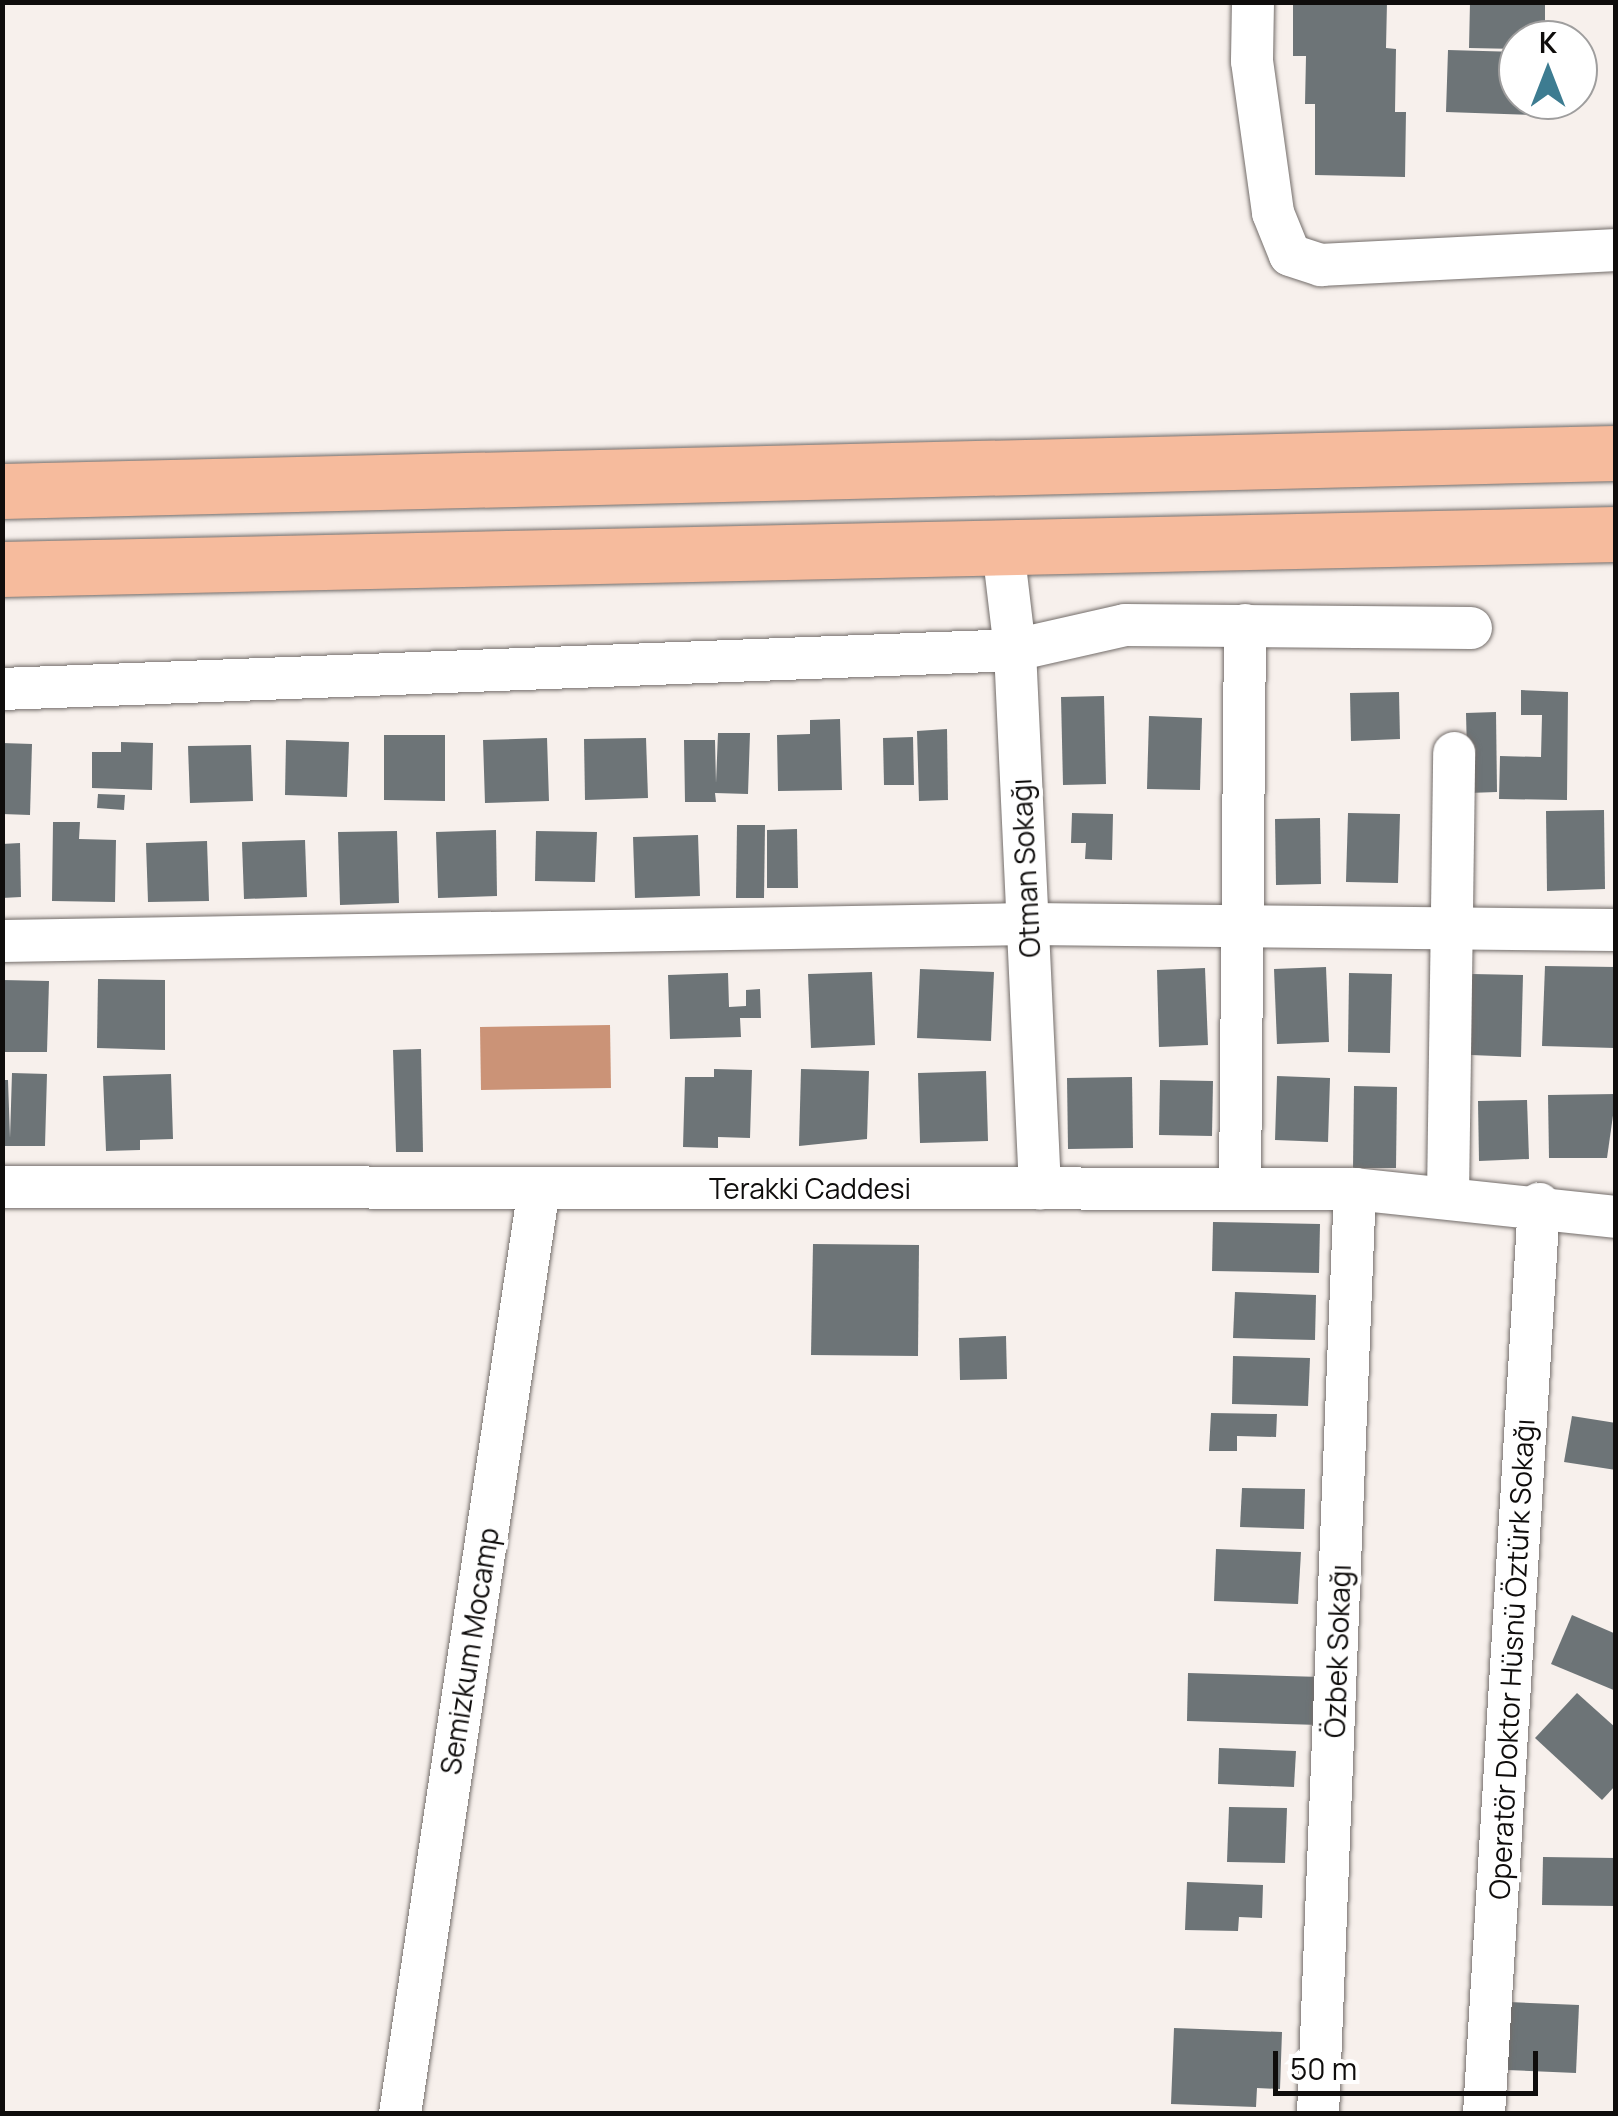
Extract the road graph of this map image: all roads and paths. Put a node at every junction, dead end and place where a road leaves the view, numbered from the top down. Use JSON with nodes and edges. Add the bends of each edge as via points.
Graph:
{"nodes":[{"id":1,"x":1252,"y":2,"type":"edge"},
{"id":2,"x":1616,"y":250,"type":"edge"},
{"id":3,"x":1616,"y":452,"type":"edge"},
{"id":4,"x":2,"y":492,"type":"edge"},
{"id":5,"x":1616,"y":534,"type":"edge"},
{"id":6,"x":1003,"y":548,"type":"junction"},
{"id":7,"x":2,"y":569,"type":"edge"},
{"id":8,"x":1245,"y":626,"type":"junction"},
{"id":9,"x":1471,"y":628,"type":"dead end"},
{"id":10,"x":1014,"y":650,"type":"junction"},
{"id":11,"x":2,"y":689,"type":"edge"},
{"id":12,"x":1454,"y":753,"type":"dead end"},
{"id":13,"x":1028,"y":924,"type":"junction"},
{"id":14,"x":1244,"y":926,"type":"junction"},
{"id":15,"x":1457,"y":928,"type":"junction"},
{"id":16,"x":1616,"y":930,"type":"edge"},
{"id":17,"x":2,"y":941,"type":"edge"},
{"id":18,"x":2,"y":1186,"type":"edge"},
{"id":19,"x":538,"y":1188,"type":"junction"},
{"id":20,"x":1040,"y":1188,"type":"junction"},
{"id":21,"x":1240,"y":1189,"type":"junction"},
{"id":22,"x":1355,"y":1189,"type":"junction"},
{"id":23,"x":1448,"y":1196,"type":"junction"},
{"id":24,"x":1539,"y":1204,"type":"junction"},
{"id":25,"x":1616,"y":1217,"type":"edge"},
{"id":26,"x":400,"y":2114,"type":"edge"},
{"id":27,"x":1318,"y":2114,"type":"edge"},
{"id":28,"x":1484,"y":2114,"type":"edge"}],
"edges":[{"from":1,"to":2,"type":"street","via":[[1252,61],[1274,213],[1290,255],[1321,264]]},
{"from":3,"to":4,"type":"highway"},
{"from":5,"to":6,"type":"highway"},
{"from":6,"to":7,"type":"highway"},
{"from":6,"to":10,"type":"street","name":"Otman Sokağı"},
{"from":8,"to":9,"type":"street"},
{"from":8,"to":10,"type":"street","via":[[1125,626]]},
{"from":8,"to":14,"type":"street"},
{"from":10,"to":11,"type":"street"},
{"from":10,"to":13,"type":"street","name":"Otman Sokağı"},
{"from":12,"to":15,"type":"street"},
{"from":13,"to":14,"type":"street"},
{"from":13,"to":17,"type":"street"},
{"from":13,"to":20,"type":"street","name":"Otman Sokağı"},
{"from":14,"to":15,"type":"street"},
{"from":14,"to":21,"type":"street"},
{"from":15,"to":16,"type":"street"},
{"from":15,"to":23,"type":"street"},
{"from":18,"to":19,"type":"street","name":"Terakki Caddesi"},
{"from":19,"to":20,"type":"street","name":"Terakki Caddesi"},
{"from":19,"to":26,"type":"street","name":"Semizkum Mocamp"},
{"from":20,"to":21,"type":"street","name":"Terakki Caddesi"},
{"from":21,"to":22,"type":"street","name":"Terakki Caddesi"},
{"from":22,"to":23,"type":"street","name":"Terakki Caddesi"},
{"from":22,"to":27,"type":"street","name":"Özbek Sokağı"},
{"from":23,"to":24,"type":"street","name":"Terakki Caddesi"},
{"from":24,"to":25,"type":"street","name":"Terakki Caddesi"},
{"from":24,"to":28,"type":"street","name":"Operatör Doktor Hüsnü Öztürk Sokağı"}]}
